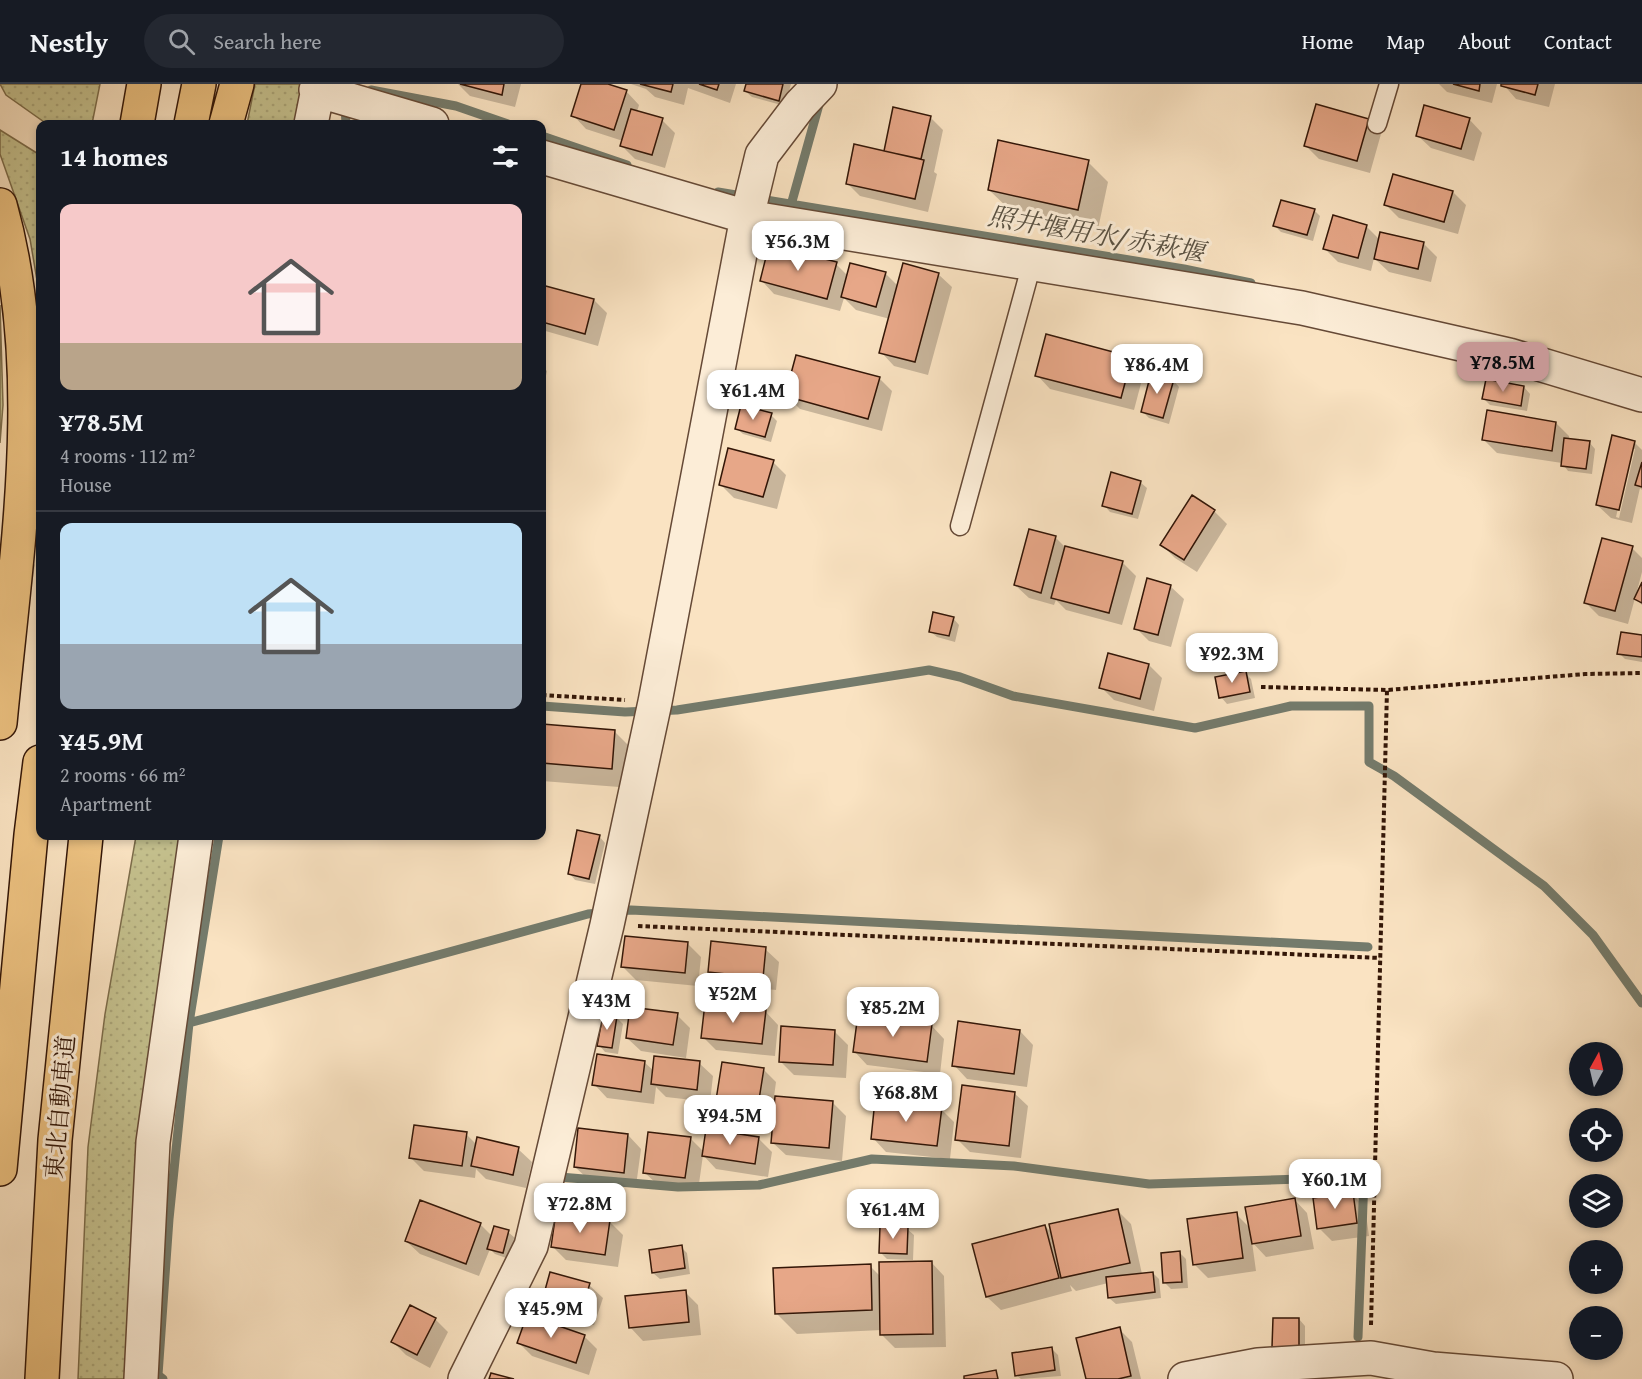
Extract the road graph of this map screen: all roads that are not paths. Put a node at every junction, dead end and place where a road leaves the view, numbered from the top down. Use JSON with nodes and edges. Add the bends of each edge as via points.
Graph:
{"nodes":[{"id":1,"x":144,"y":84,"type":"edge"},
{"id":2,"x":199,"y":84,"type":"edge"},
{"id":3,"x":237,"y":84,"type":"edge"},
{"id":4,"x":820,"y":84,"type":"edge"},
{"id":5,"x":1389,"y":84,"type":"edge"},
{"id":6,"x":318,"y":87,"type":"edge"},
{"id":7,"x":137,"y":120,"type":"edge"},
{"id":8,"x":192,"y":120,"type":"edge"},
{"id":9,"x":227,"y":120,"type":"edge"},
{"id":10,"x":312,"y":120,"type":"edge"},
{"id":11,"x":420,"y":120,"type":"edge"},
{"id":12,"x":1377,"y":124,"type":"dead end"},
{"id":13,"x":546,"y":158,"type":"edge"},
{"id":14,"x":0,"y":205,"type":"edge"},
{"id":15,"x":747,"y":217,"type":"junction"},
{"id":16,"x":1032,"y":263,"type":"junction"},
{"id":17,"x":1642,"y":395,"type":"edge"},
{"id":18,"x":960,"y":526,"type":"dead end"},
{"id":19,"x":0,"y":723,"type":"edge"},
{"id":20,"x":36,"y":796,"type":"edge"},
{"id":21,"x":86,"y":840,"type":"edge"},
{"id":22,"x":195,"y":840,"type":"edge"},
{"id":23,"x":0,"y":1169,"type":"edge"},
{"id":24,"x":42,"y":1379,"type":"edge"},
{"id":25,"x":141,"y":1379,"type":"edge"},
{"id":26,"x":465,"y":1379,"type":"edge"},
{"id":27,"x":1185,"y":1379,"type":"edge"},
{"id":28,"x":1556,"y":1379,"type":"edge"}],
"edges":[{"from":1,"to":7,"type":"highway"},
{"from":2,"to":8,"type":"highway"},
{"from":3,"to":9,"type":"highway"},
{"from":4,"to":15,"type":"street","via":[[762,155]]},
{"from":5,"to":12,"type":"lane"},
{"from":6,"to":10,"type":"street"},
{"from":6,"to":11,"type":"street"},
{"from":13,"to":15,"type":"street"},
{"from":14,"to":19,"type":"highway","via":[[10,242],[25,382],[21,500]]},
{"from":15,"to":16,"type":"street"},
{"from":15,"to":26,"type":"street","via":[[655,702],[531,1246]]},
{"from":16,"to":17,"type":"street","via":[[1302,308],[1509,355]]},
{"from":16,"to":18,"type":"lane"},
{"from":20,"to":23,"type":"highway"},
{"from":21,"to":24,"type":"highway","name":"東北自動車道","via":[[55,1140]]},
{"from":22,"to":25,"type":"street","via":[[153,1143]]},
{"from":27,"to":28,"type":"street","via":[[1258,1365],[1371,1358],[1433,1369]]}]}
